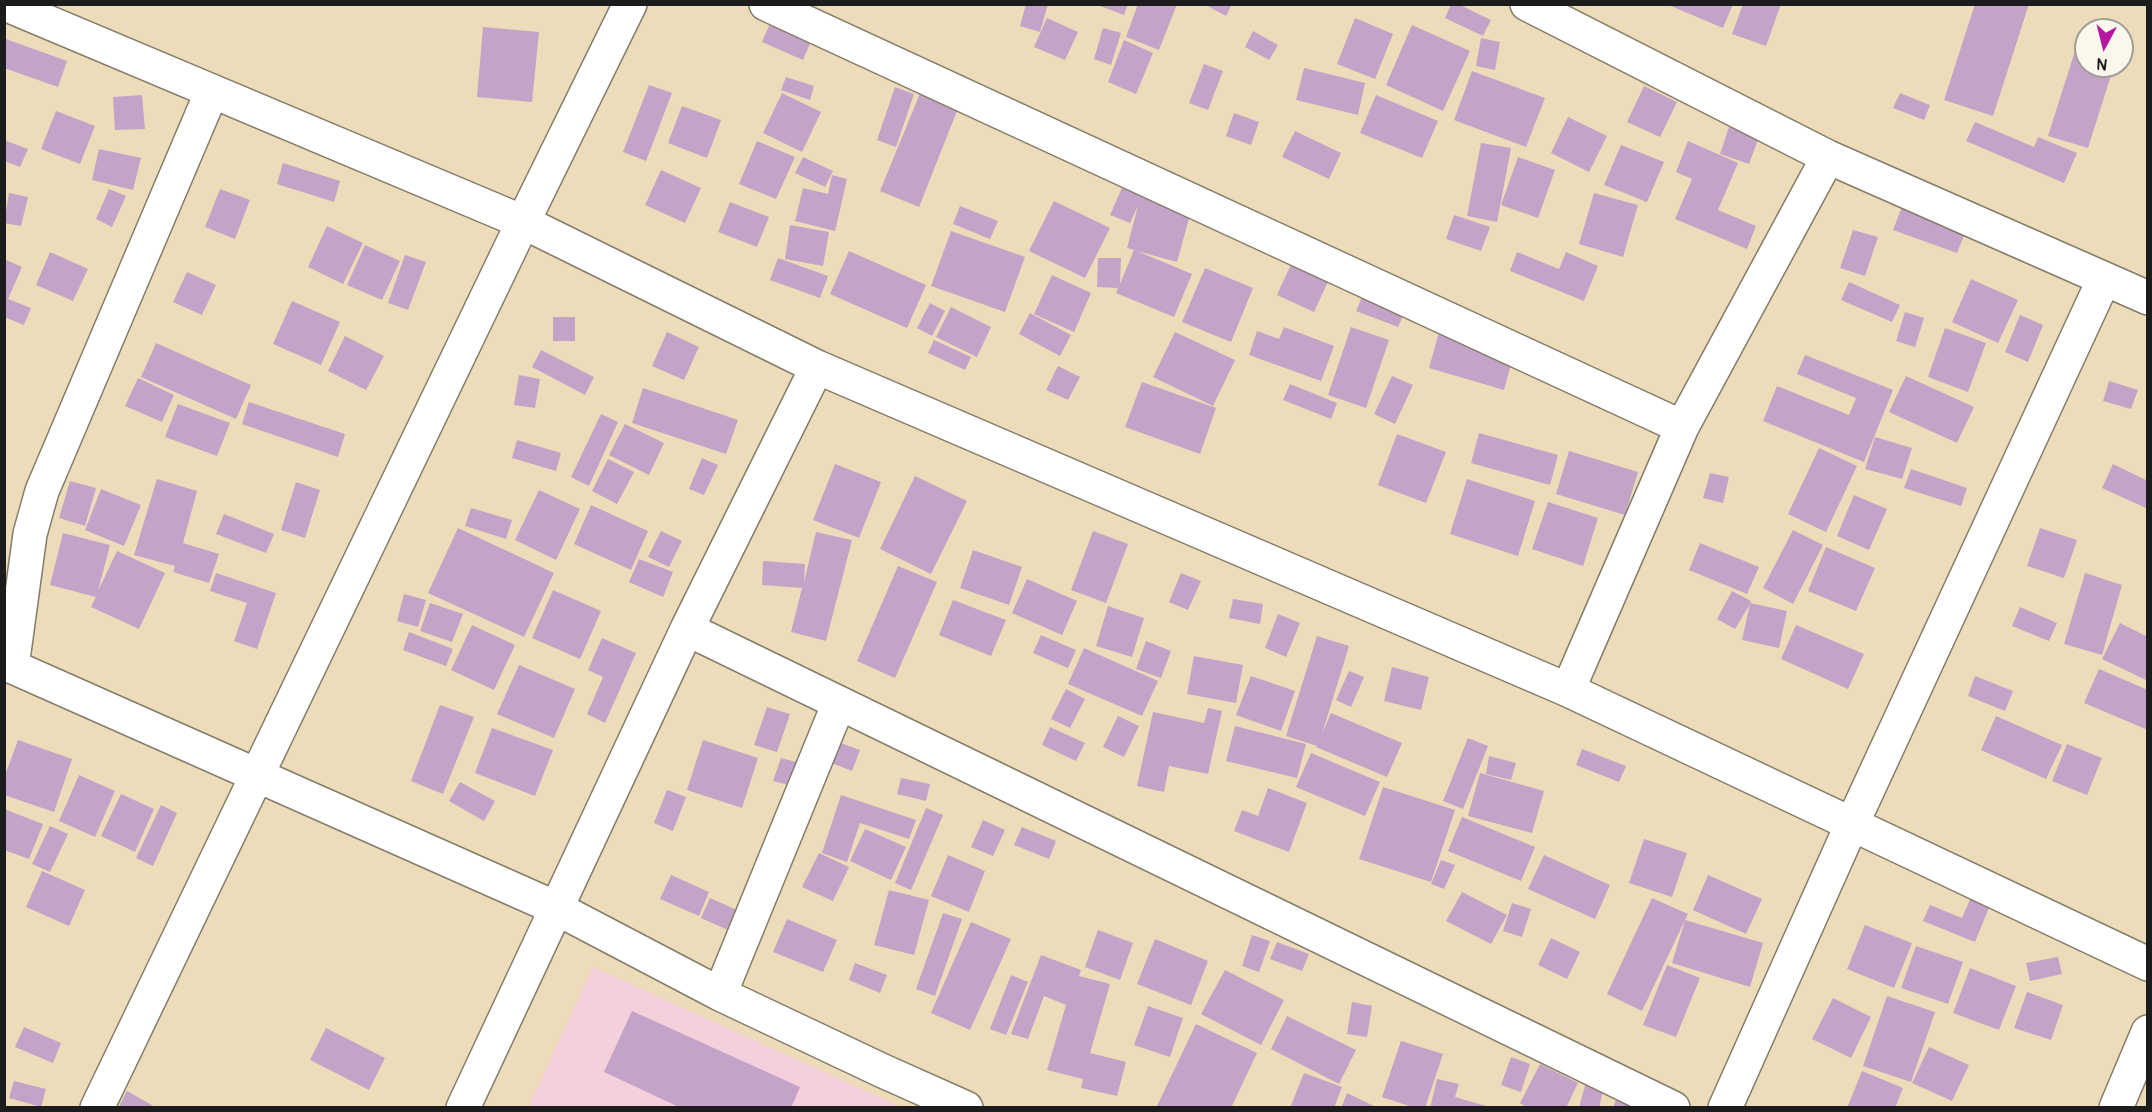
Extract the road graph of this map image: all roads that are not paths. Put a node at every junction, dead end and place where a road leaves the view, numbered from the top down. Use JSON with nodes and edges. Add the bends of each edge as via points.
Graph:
{"nodes":[{"id":1,"x":5,"y":4,"type":"edge"},
{"id":2,"x":630,"y":4,"type":"edge"},
{"id":3,"x":766,"y":4,"type":"edge"},
{"id":4,"x":1527,"y":4,"type":"edge"},
{"id":5,"x":1568,"y":13,"type":"edge"},
{"id":6,"x":212,"y":91,"type":"junction"},
{"id":7,"x":1828,"y":157,"type":"junction"},
{"id":8,"x":522,"y":222,"type":"junction"},
{"id":9,"x":2104,"y":279,"type":"junction"},
{"id":10,"x":2148,"y":298,"type":"edge"},
{"id":11,"x":817,"y":367,"type":"junction"},
{"id":12,"x":1682,"y":427,"type":"junction"},
{"id":13,"x":687,"y":629,"type":"junction"},
{"id":14,"x":8,"y":665,"type":"edge"},
{"id":15,"x":1568,"y":690,"type":"junction"},
{"id":16,"x":839,"y":703,"type":"junction"},
{"id":17,"x":258,"y":775,"type":"junction"},
{"id":18,"x":1852,"y":824,"type":"junction"},
{"id":19,"x":556,"y":908,"type":"junction"},
{"id":20,"x":2148,"y":964,"type":"edge"},
{"id":21,"x":720,"y":994,"type":"junction"},
{"id":22,"x":2148,"y":1032,"type":"edge"},
{"id":23,"x":97,"y":1107,"type":"edge"},
{"id":24,"x":463,"y":1107,"type":"edge"},
{"id":25,"x":966,"y":1107,"type":"edge"},
{"id":26,"x":1673,"y":1107,"type":"edge"},
{"id":27,"x":1725,"y":1107,"type":"edge"},
{"id":28,"x":2116,"y":1107,"type":"edge"}],
"edges":[{"from":1,"to":6,"type":"street"},
{"from":2,"to":8,"type":"street"},
{"from":3,"to":12,"type":"street"},
{"from":4,"to":5,"type":"street"},
{"from":5,"to":7,"type":"street"},
{"from":6,"to":8,"type":"street"},
{"from":6,"to":14,"type":"street","via":[[42,491],[30,534]]},
{"from":7,"to":9,"type":"street"},
{"from":7,"to":12,"type":"street"},
{"from":8,"to":11,"type":"street"},
{"from":8,"to":17,"type":"street"},
{"from":9,"to":10,"type":"street"},
{"from":9,"to":18,"type":"street"},
{"from":11,"to":13,"type":"street"},
{"from":11,"to":15,"type":"street"},
{"from":12,"to":15,"type":"street"},
{"from":13,"to":16,"type":"street"},
{"from":13,"to":19,"type":"street"},
{"from":14,"to":17,"type":"street"},
{"from":15,"to":18,"type":"street"},
{"from":16,"to":21,"type":"street"},
{"from":16,"to":26,"type":"street"},
{"from":17,"to":19,"type":"street"},
{"from":17,"to":23,"type":"street"},
{"from":18,"to":20,"type":"street"},
{"from":18,"to":27,"type":"street"},
{"from":19,"to":21,"type":"street"},
{"from":19,"to":24,"type":"street"},
{"from":21,"to":25,"type":"street"},
{"from":22,"to":28,"type":"street"}]}
